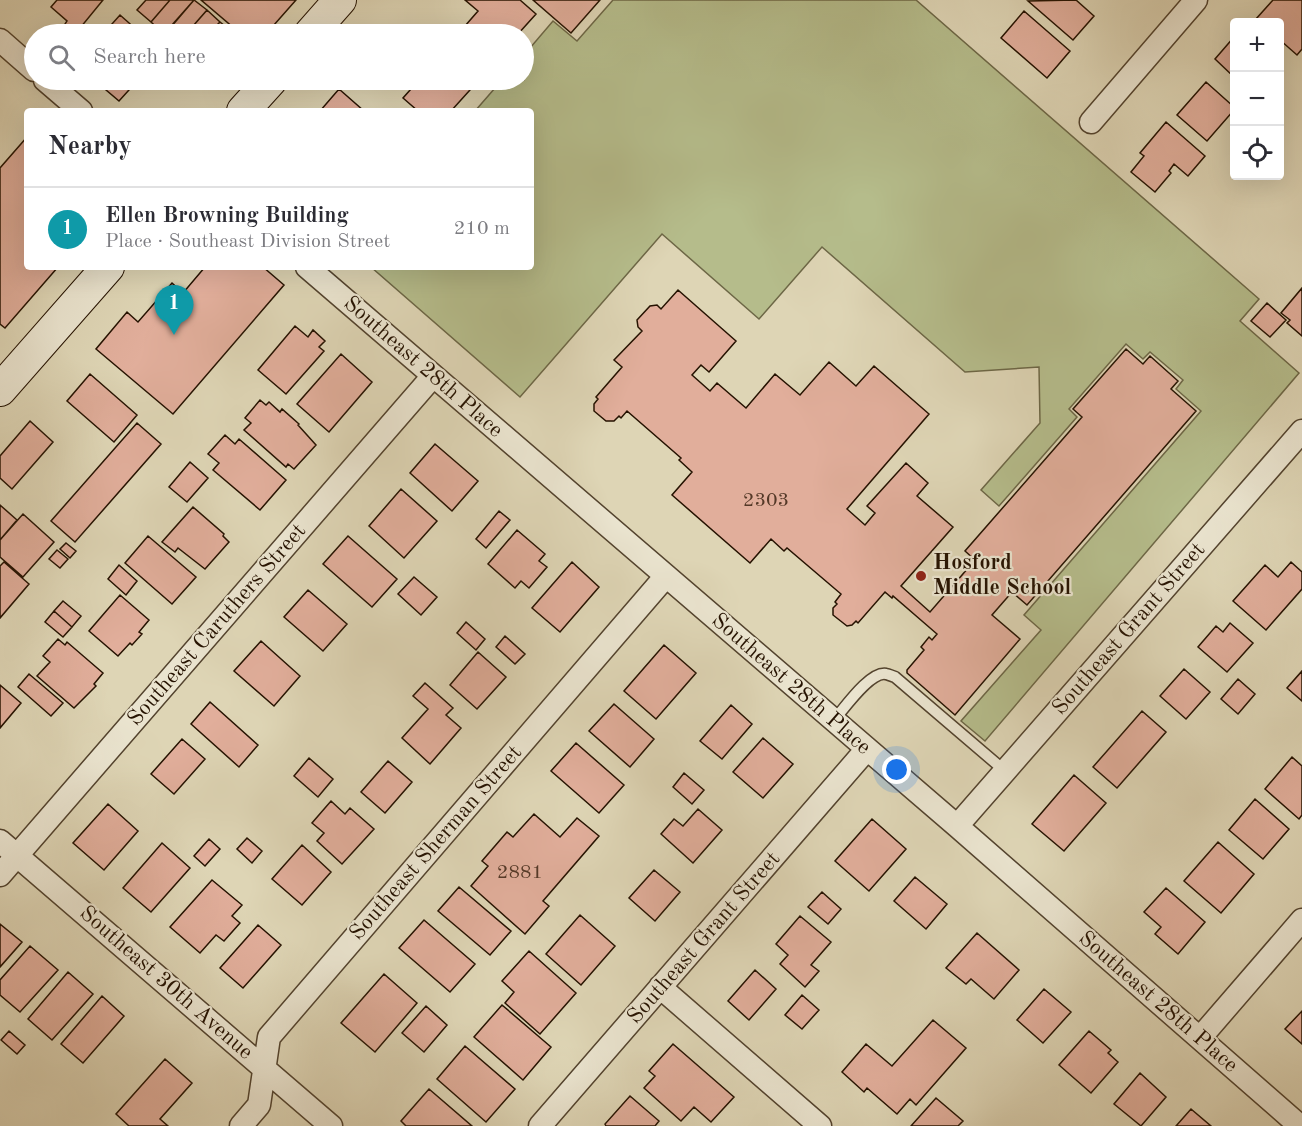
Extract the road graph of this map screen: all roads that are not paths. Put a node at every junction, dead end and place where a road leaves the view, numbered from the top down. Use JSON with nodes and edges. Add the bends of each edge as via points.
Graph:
{"nodes":[{"id":1,"x":340,"y":0,"type":"edge"},
{"id":2,"x":1196,"y":0,"type":"edge"},
{"id":3,"x":319,"y":24,"type":"edge"},
{"id":4,"x":0,"y":40,"type":"edge"},
{"id":5,"x":24,"y":61,"type":"edge"},
{"id":6,"x":57,"y":90,"type":"edge"},
{"id":7,"x":262,"y":90,"type":"edge"},
{"id":8,"x":78,"y":108,"type":"edge"},
{"id":9,"x":246,"y":108,"type":"edge"},
{"id":10,"x":1091,"y":122,"type":"dead end"},
{"id":11,"x":105,"y":270,"type":"edge"},
{"id":12,"x":310,"y":270,"type":"edge"},
{"id":13,"x":433,"y":376,"type":"junction"},
{"id":14,"x":0,"y":390,"type":"edge"},
{"id":15,"x":1302,"y":431,"type":"edge"},
{"id":16,"x":666,"y":576,"type":"junction"},
{"id":17,"x":834,"y":720,"type":"junction"},
{"id":18,"x":867,"y":749,"type":"junction"},
{"id":19,"x":1005,"y":771,"type":"junction"},
{"id":20,"x":957,"y":826,"type":"junction"},
{"id":21,"x":8,"y":848,"type":"edge"},
{"id":22,"x":0,"y":875,"type":"edge"},
{"id":23,"x":1302,"y":920,"type":"edge"},
{"id":24,"x":660,"y":987,"type":"junction"},
{"id":25,"x":1200,"y":1038,"type":"junction"},
{"id":26,"x":264,"y":1068,"type":"junction"},
{"id":27,"x":241,"y":1126,"type":"edge"},
{"id":28,"x":331,"y":1126,"type":"edge"},
{"id":29,"x":540,"y":1126,"type":"edge"},
{"id":30,"x":820,"y":1126,"type":"edge"},
{"id":31,"x":1300,"y":1126,"type":"edge"}],
"edges":[{"from":1,"to":3,"type":"main road"},
{"from":2,"to":10,"type":"street"},
{"from":4,"to":5,"type":"street"},
{"from":6,"to":8,"type":"street"},
{"from":7,"to":9,"type":"main road"},
{"from":11,"to":14,"type":"main road"},
{"from":12,"to":13,"type":"street","name":"Southeast 28th Place"},
{"from":13,"to":16,"type":"street","name":"Southeast 28th Place"},
{"from":13,"to":21,"type":"street","name":"Southeast Caruthers Street"},
{"from":15,"to":19,"type":"street","name":"Southeast Grant Street"},
{"from":16,"to":17,"type":"street","name":"Southeast 28th Place"},
{"from":16,"to":26,"type":"street","name":"Southeast Sherman Street","via":[[269,1036]]},
{"from":17,"to":18,"type":"street","name":"Southeast 28th Place"},
{"from":17,"to":19,"type":"lane","via":[[869,680],[887,674]]},
{"from":18,"to":20,"type":"street","name":"Southeast 28th Place"},
{"from":18,"to":24,"type":"street","name":"Southeast Grant Street"},
{"from":19,"to":20,"type":"street","name":"Southeast Grant Street"},
{"from":20,"to":25,"type":"street","name":"Southeast 28th Place"},
{"from":21,"to":22,"type":"street","name":"Southeast Caruthers Street"},
{"from":21,"to":26,"type":"street","name":"Southeast 30th Avenue"},
{"from":23,"to":25,"type":"street"},
{"from":24,"to":29,"type":"street","name":"Southeast Grant Street"},
{"from":24,"to":30,"type":"street"},
{"from":25,"to":31,"type":"street","name":"Southeast 28th Place"},
{"from":26,"to":27,"type":"street","name":"Southeast Sherman Street","via":[[259,1105]]},
{"from":26,"to":28,"type":"street","name":"Southeast 30th Avenue"}]}
